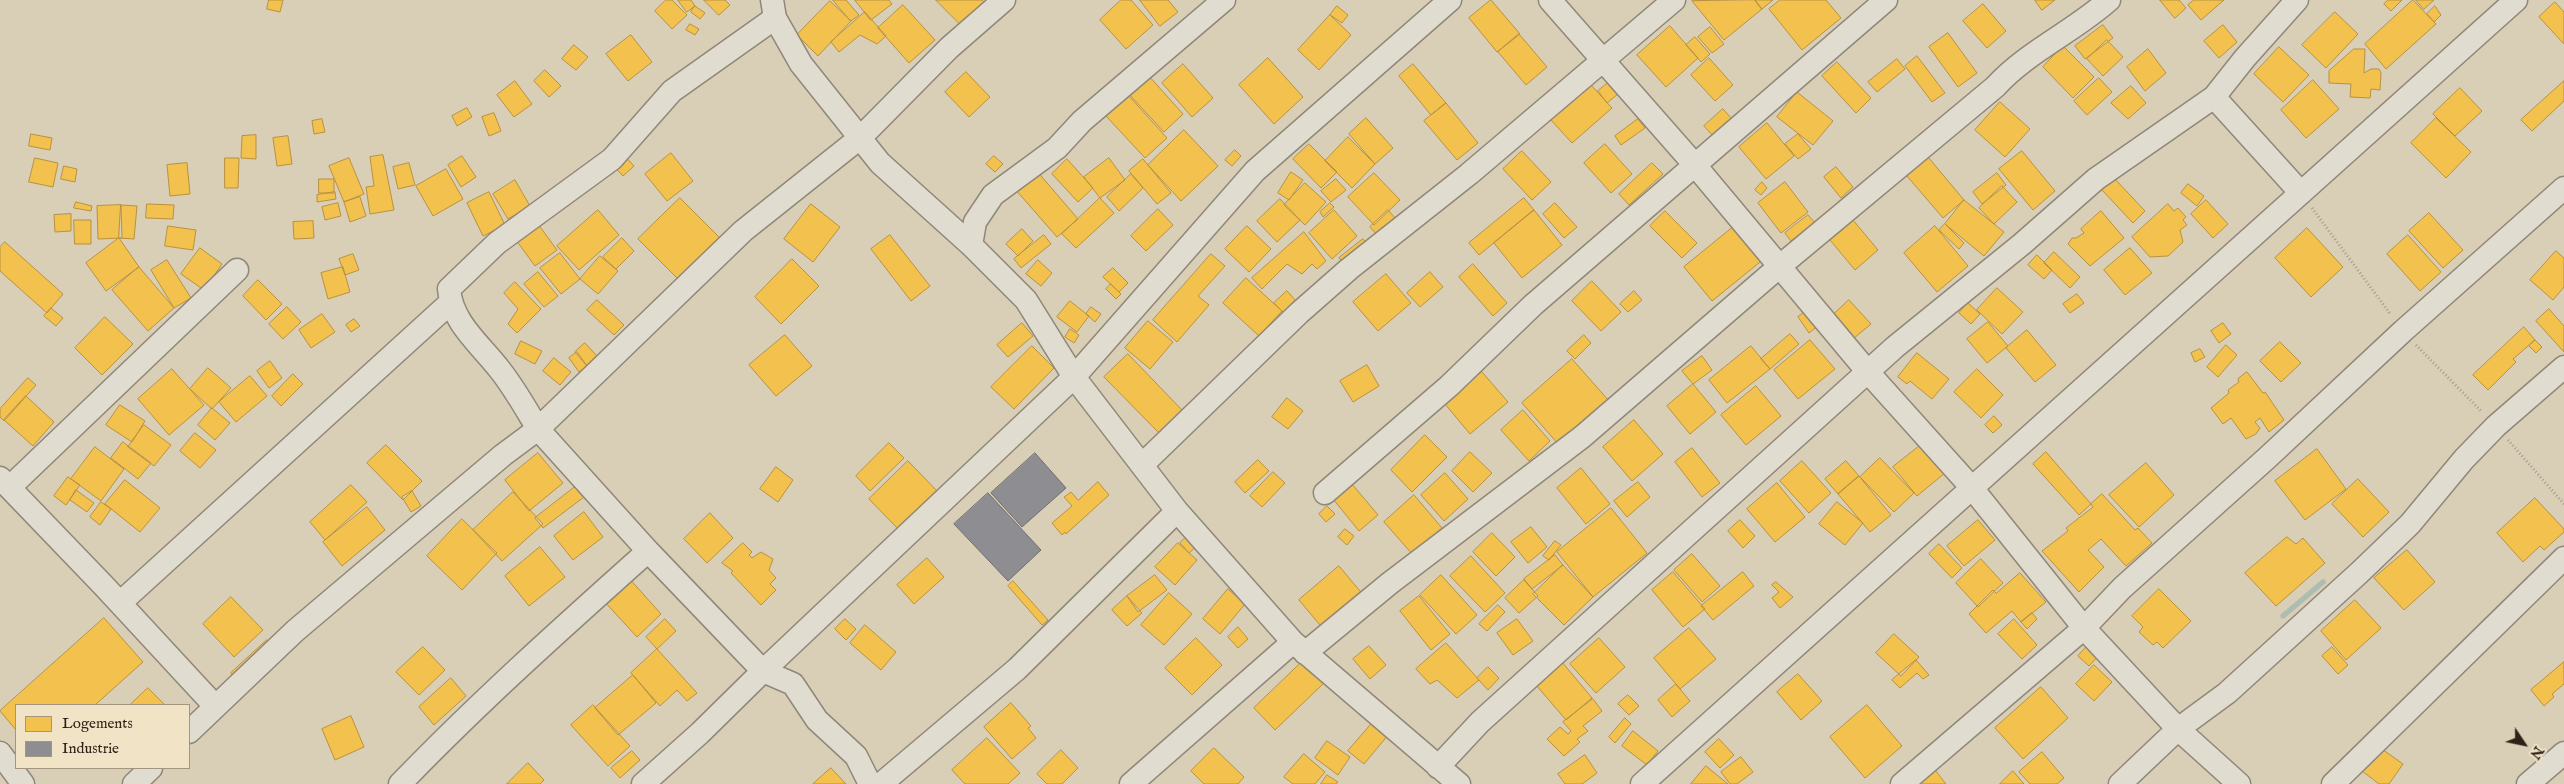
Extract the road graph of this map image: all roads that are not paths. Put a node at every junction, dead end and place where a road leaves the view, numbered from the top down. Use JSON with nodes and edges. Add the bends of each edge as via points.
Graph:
{"nodes":[{"id":1,"x":1004,"y":0,"type":"edge"},
{"id":2,"x":1224,"y":0,"type":"edge"},
{"id":3,"x":1450,"y":0,"type":"edge"},
{"id":4,"x":1550,"y":0,"type":"edge"},
{"id":5,"x":1674,"y":0,"type":"edge"},
{"id":6,"x":1886,"y":0,"type":"edge"},
{"id":7,"x":2110,"y":0,"type":"edge"},
{"id":8,"x":2297,"y":0,"type":"edge"},
{"id":9,"x":2516,"y":0,"type":"edge"},
{"id":10,"x":777,"y":7,"type":"edge"},
{"id":11,"x":1604,"y":59,"type":"junction"},
{"id":12,"x":2214,"y":97,"type":"junction"},
{"id":13,"x":861,"y":137,"type":"junction"},
{"id":14,"x":1694,"y":164,"type":"junction"},
{"id":15,"x":2564,"y":188,"type":"edge"},
{"id":16,"x":2301,"y":193,"type":"junction"},
{"id":17,"x":971,"y":245,"type":"junction"},
{"id":18,"x":1780,"y":266,"type":"junction"},
{"id":19,"x":237,"y":270,"type":"dead end"},
{"id":20,"x":450,"y":303,"type":"junction"},
{"id":21,"x":2564,"y":367,"type":"edge"},
{"id":22,"x":1867,"y":371,"type":"junction"},
{"id":23,"x":1074,"y":377,"type":"junction"},
{"id":24,"x":538,"y":430,"type":"junction"},
{"id":25,"x":1142,"y":465,"type":"junction"},
{"id":26,"x":5,"y":482,"type":"edge"},
{"id":27,"x":1972,"y":488,"type":"junction"},
{"id":28,"x":1325,"y":494,"type":"dead end"},
{"id":29,"x":1178,"y":510,"type":"junction"},
{"id":30,"x":648,"y":551,"type":"junction"},
{"id":31,"x":2564,"y":558,"type":"edge"},
{"id":32,"x":120,"y":603,"type":"junction"},
{"id":33,"x":2084,"y":628,"type":"junction"},
{"id":34,"x":1299,"y":648,"type":"junction"},
{"id":35,"x":763,"y":671,"type":"junction"},
{"id":36,"x":215,"y":706,"type":"junction"},
{"id":37,"x":2178,"y":729,"type":"junction"},
{"id":38,"x":190,"y":731,"type":"edge"},
{"id":39,"x":2564,"y":752,"type":"edge"},
{"id":40,"x":0,"y":753,"type":"edge"},
{"id":41,"x":1438,"y":767,"type":"junction"},
{"id":42,"x":150,"y":769,"type":"edge"},
{"id":43,"x":23,"y":784,"type":"edge"},
{"id":44,"x":134,"y":784,"type":"edge"},
{"id":45,"x":400,"y":784,"type":"edge"},
{"id":46,"x":643,"y":784,"type":"edge"},
{"id":47,"x":870,"y":784,"type":"edge"},
{"id":48,"x":881,"y":784,"type":"edge"},
{"id":49,"x":1131,"y":784,"type":"edge"},
{"id":50,"x":1459,"y":784,"type":"edge"},
{"id":51,"x":1642,"y":784,"type":"edge"},
{"id":52,"x":1902,"y":784,"type":"edge"},
{"id":53,"x":2120,"y":784,"type":"edge"},
{"id":54,"x":2239,"y":784,"type":"edge"},
{"id":55,"x":2333,"y":784,"type":"edge"},
{"id":56,"x":2528,"y":784,"type":"edge"}],
"edges":[{"from":1,"to":13,"type":"street","via":[[949,48]]},
{"from":2,"to":17,"type":"street","via":[[1082,121],[1057,148],[993,195],[975,222]]},
{"from":3,"to":23,"type":"street","via":[[1255,171]]},
{"from":4,"to":11,"type":"street"},
{"from":5,"to":11,"type":"street"},
{"from":6,"to":14,"type":"street"},
{"from":7,"to":18,"type":"street","via":[[2090,17],[2019,62],[1995,87]]},
{"from":8,"to":12,"type":"street"},
{"from":9,"to":16,"type":"street"},
{"from":10,"to":13,"type":"street","via":[[801,64]]},
{"from":10,"to":20,"type":"street","via":[[672,91],[612,159],[497,243],[448,289]]},
{"from":11,"to":14,"type":"street"},
{"from":11,"to":25,"type":"street","via":[[1299,313]]},
{"from":12,"to":16,"type":"street"},
{"from":12,"to":22,"type":"street","via":[[2096,178],[2022,244]]},
{"from":13,"to":17,"type":"street","via":[[880,163]]},
{"from":13,"to":24,"type":"street","via":[[743,231]]},
{"from":14,"to":18,"type":"street"},
{"from":14,"to":28,"type":"street"},
{"from":15,"to":33,"type":"street","via":[[2402,331],[2122,588]]},
{"from":16,"to":27,"type":"street"},
{"from":17,"to":23,"type":"street","via":[[1026,300]]},
{"from":18,"to":22,"type":"street"},
{"from":18,"to":34,"type":"street","via":[[1582,437]]},
{"from":19,"to":26,"type":"street"},
{"from":20,"to":24,"type":"street","via":[[465,330],[523,402]]},
{"from":20,"to":32,"type":"street"},
{"from":21,"to":37,"type":"street","via":[[2496,426],[2410,524],[2227,693]]},
{"from":22,"to":27,"type":"street"},
{"from":22,"to":41,"type":"street","via":[[1480,722]]},
{"from":23,"to":25,"type":"street"},
{"from":23,"to":35,"type":"street"},
{"from":24,"to":30,"type":"street"},
{"from":24,"to":36,"type":"street","via":[[503,455],[302,624]]},
{"from":25,"to":29,"type":"street"},
{"from":26,"to":32,"type":"street"},
{"from":27,"to":33,"type":"street"},
{"from":27,"to":51,"type":"street"},
{"from":29,"to":34,"type":"street"},
{"from":29,"to":48,"type":"street","via":[[1017,669]]},
{"from":30,"to":35,"type":"street"},
{"from":30,"to":45,"type":"street","via":[[536,651]]},
{"from":31,"to":55,"type":"street"},
{"from":32,"to":36,"type":"street"},
{"from":33,"to":37,"type":"street"},
{"from":33,"to":52,"type":"street"},
{"from":34,"to":41,"type":"street"},
{"from":34,"to":49,"type":"street"},
{"from":35,"to":46,"type":"street"},
{"from":35,"to":47,"type":"street","via":[[793,684],[817,720],[856,756]]},
{"from":36,"to":38,"type":"street"},
{"from":37,"to":53,"type":"street"},
{"from":37,"to":54,"type":"street"},
{"from":39,"to":56,"type":"street"},
{"from":40,"to":43,"type":"street"},
{"from":41,"to":50,"type":"street"},
{"from":42,"to":44,"type":"street"}]}
